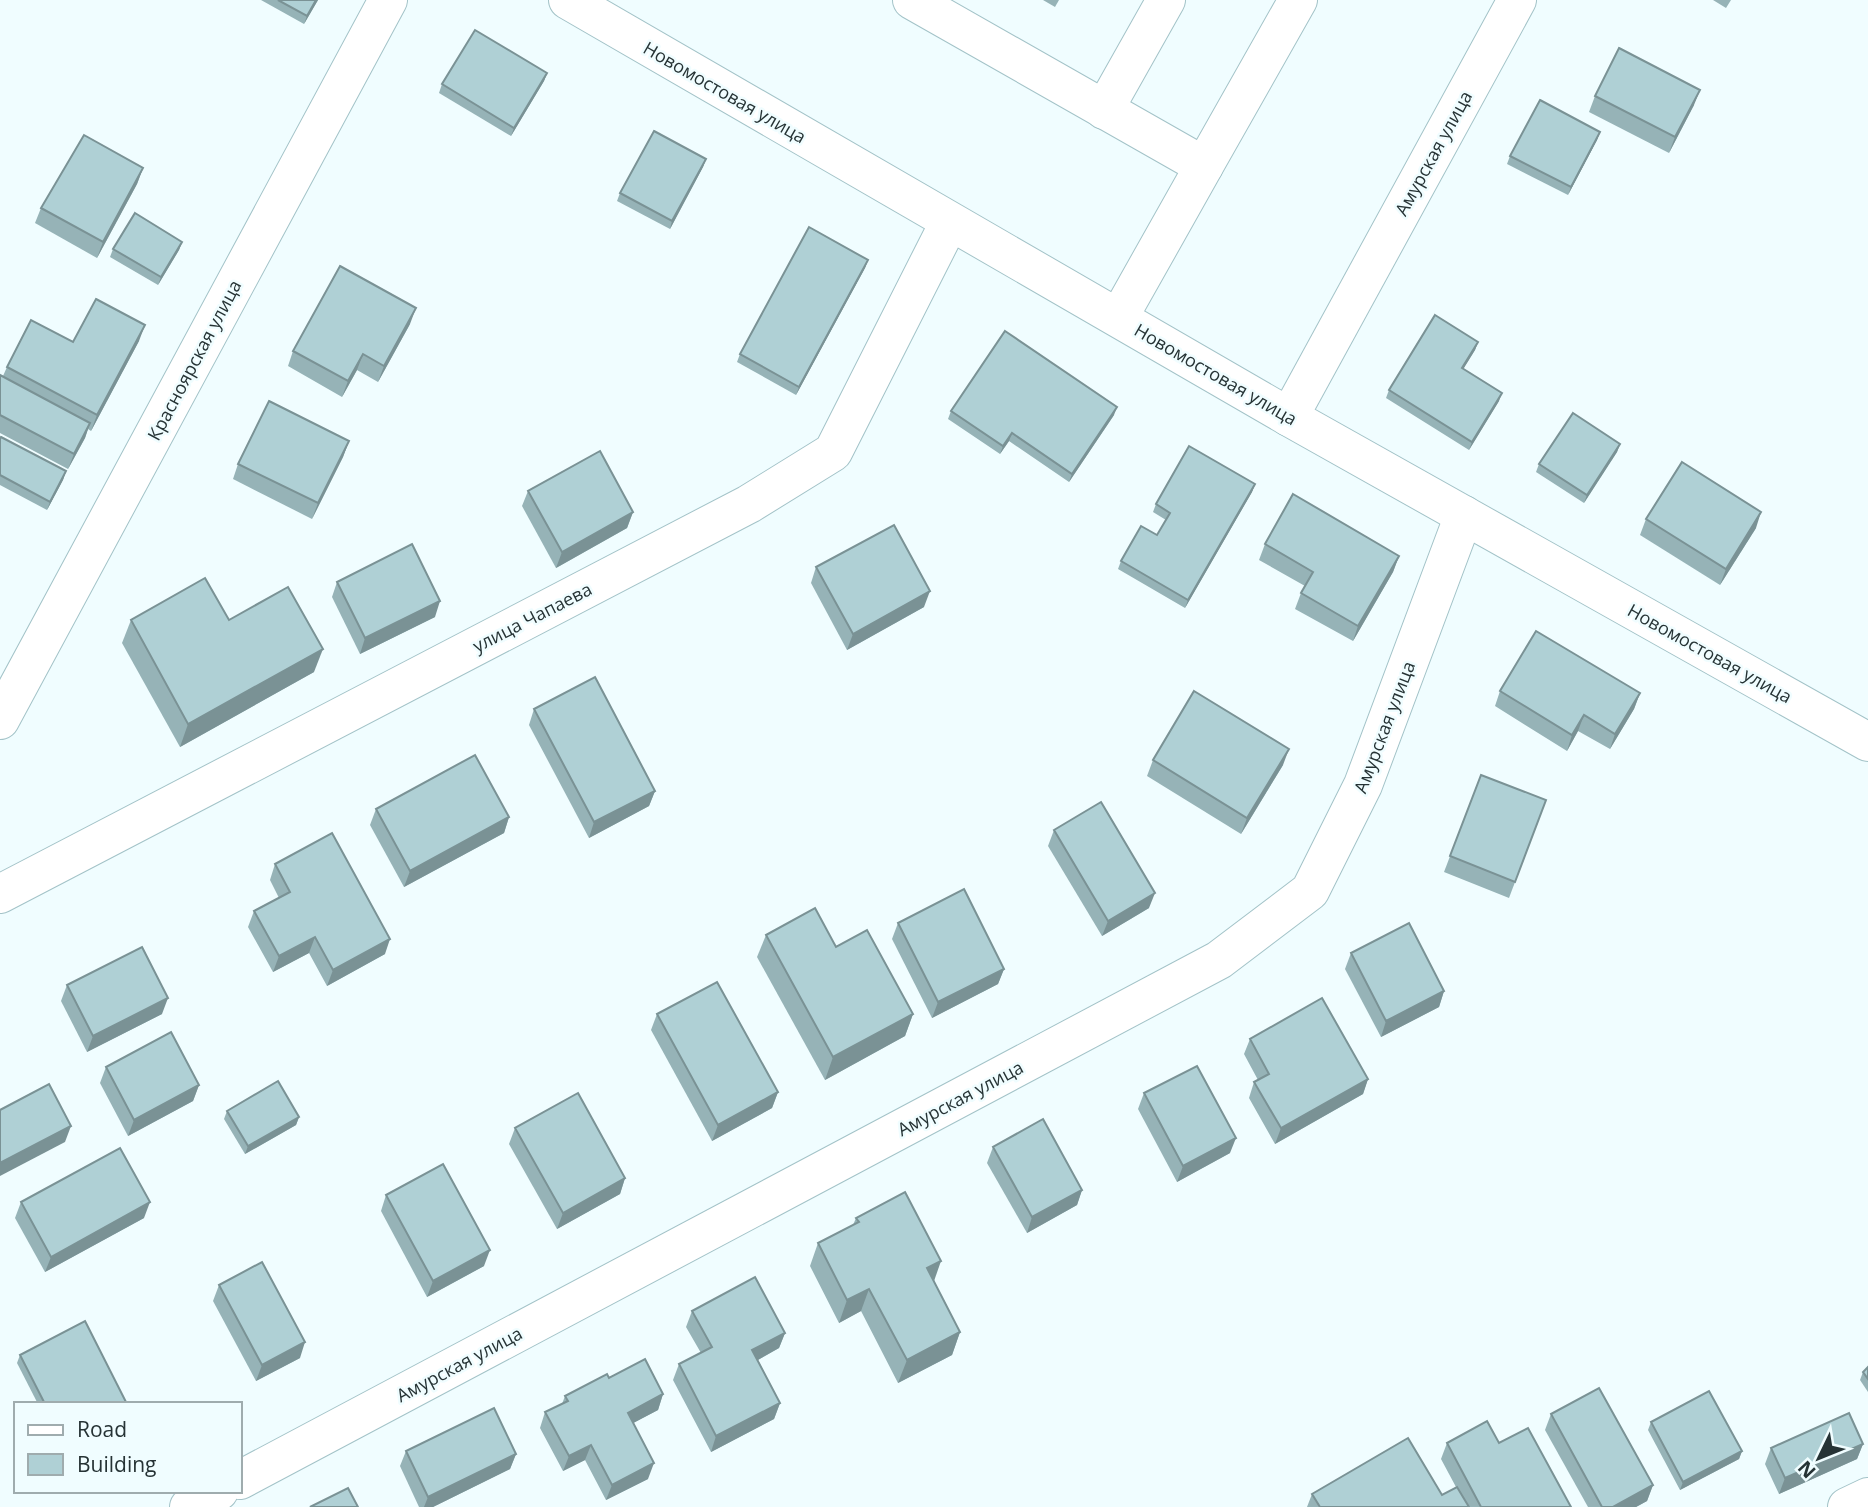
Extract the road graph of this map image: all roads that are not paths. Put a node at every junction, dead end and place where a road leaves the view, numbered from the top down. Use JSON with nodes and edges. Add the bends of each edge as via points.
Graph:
{"nodes":[{"id":1,"x":388,"y":0,"type":"edge"},
{"id":2,"x":568,"y":0,"type":"edge"},
{"id":3,"x":912,"y":0,"type":"edge"},
{"id":4,"x":1166,"y":0,"type":"edge"},
{"id":5,"x":1298,"y":0,"type":"edge"},
{"id":6,"x":1517,"y":0,"type":"edge"},
{"id":7,"x":1104,"y":110,"type":"junction"},
{"id":8,"x":1205,"y":166,"type":"junction"},
{"id":9,"x":949,"y":223,"type":"junction"},
{"id":10,"x":1119,"y":317,"type":"junction"},
{"id":11,"x":1289,"y":417,"type":"junction"},
{"id":12,"x":1464,"y":516,"type":"junction"},
{"id":13,"x":0,"y":720,"type":"edge"},
{"id":14,"x":1868,"y":742,"type":"edge"},
{"id":15,"x":0,"y":894,"type":"edge"},
{"id":16,"x":242,"y":1479,"type":"edge"},
{"id":17,"x":215,"y":1493,"type":"edge"},
{"id":18,"x":1868,"y":1496,"type":"edge"},
{"id":19,"x":189,"y":1507,"type":"edge"},
{"id":20,"x":1847,"y":1507,"type":"edge"}],
"edges":[{"from":1,"to":13,"type":"street","name":"Красноярская улица"},
{"from":2,"to":9,"type":"street","name":"Новомостовая улица"},
{"from":3,"to":7,"type":"street"},
{"from":4,"to":7,"type":"street"},
{"from":5,"to":8,"type":"street"},
{"from":6,"to":11,"type":"street","name":"Амурская улица"},
{"from":7,"to":8,"type":"street"},
{"from":8,"to":10,"type":"street"},
{"from":9,"to":10,"type":"street","name":"Новомостовая улица"},
{"from":9,"to":15,"type":"street","name":"улица Чапаева","via":[[833,452],[750,504]]},
{"from":10,"to":11,"type":"street","name":"Новомостовая улица"},
{"from":11,"to":12,"type":"street","name":"Новомостовая улица"},
{"from":12,"to":14,"type":"street","name":"Новомостовая улица"},
{"from":12,"to":16,"type":"street","name":"Амурская улица","via":[[1363,785],[1310,891],[1219,961]]},
{"from":17,"to":19,"type":"street"},
{"from":18,"to":20,"type":"street"}]}
